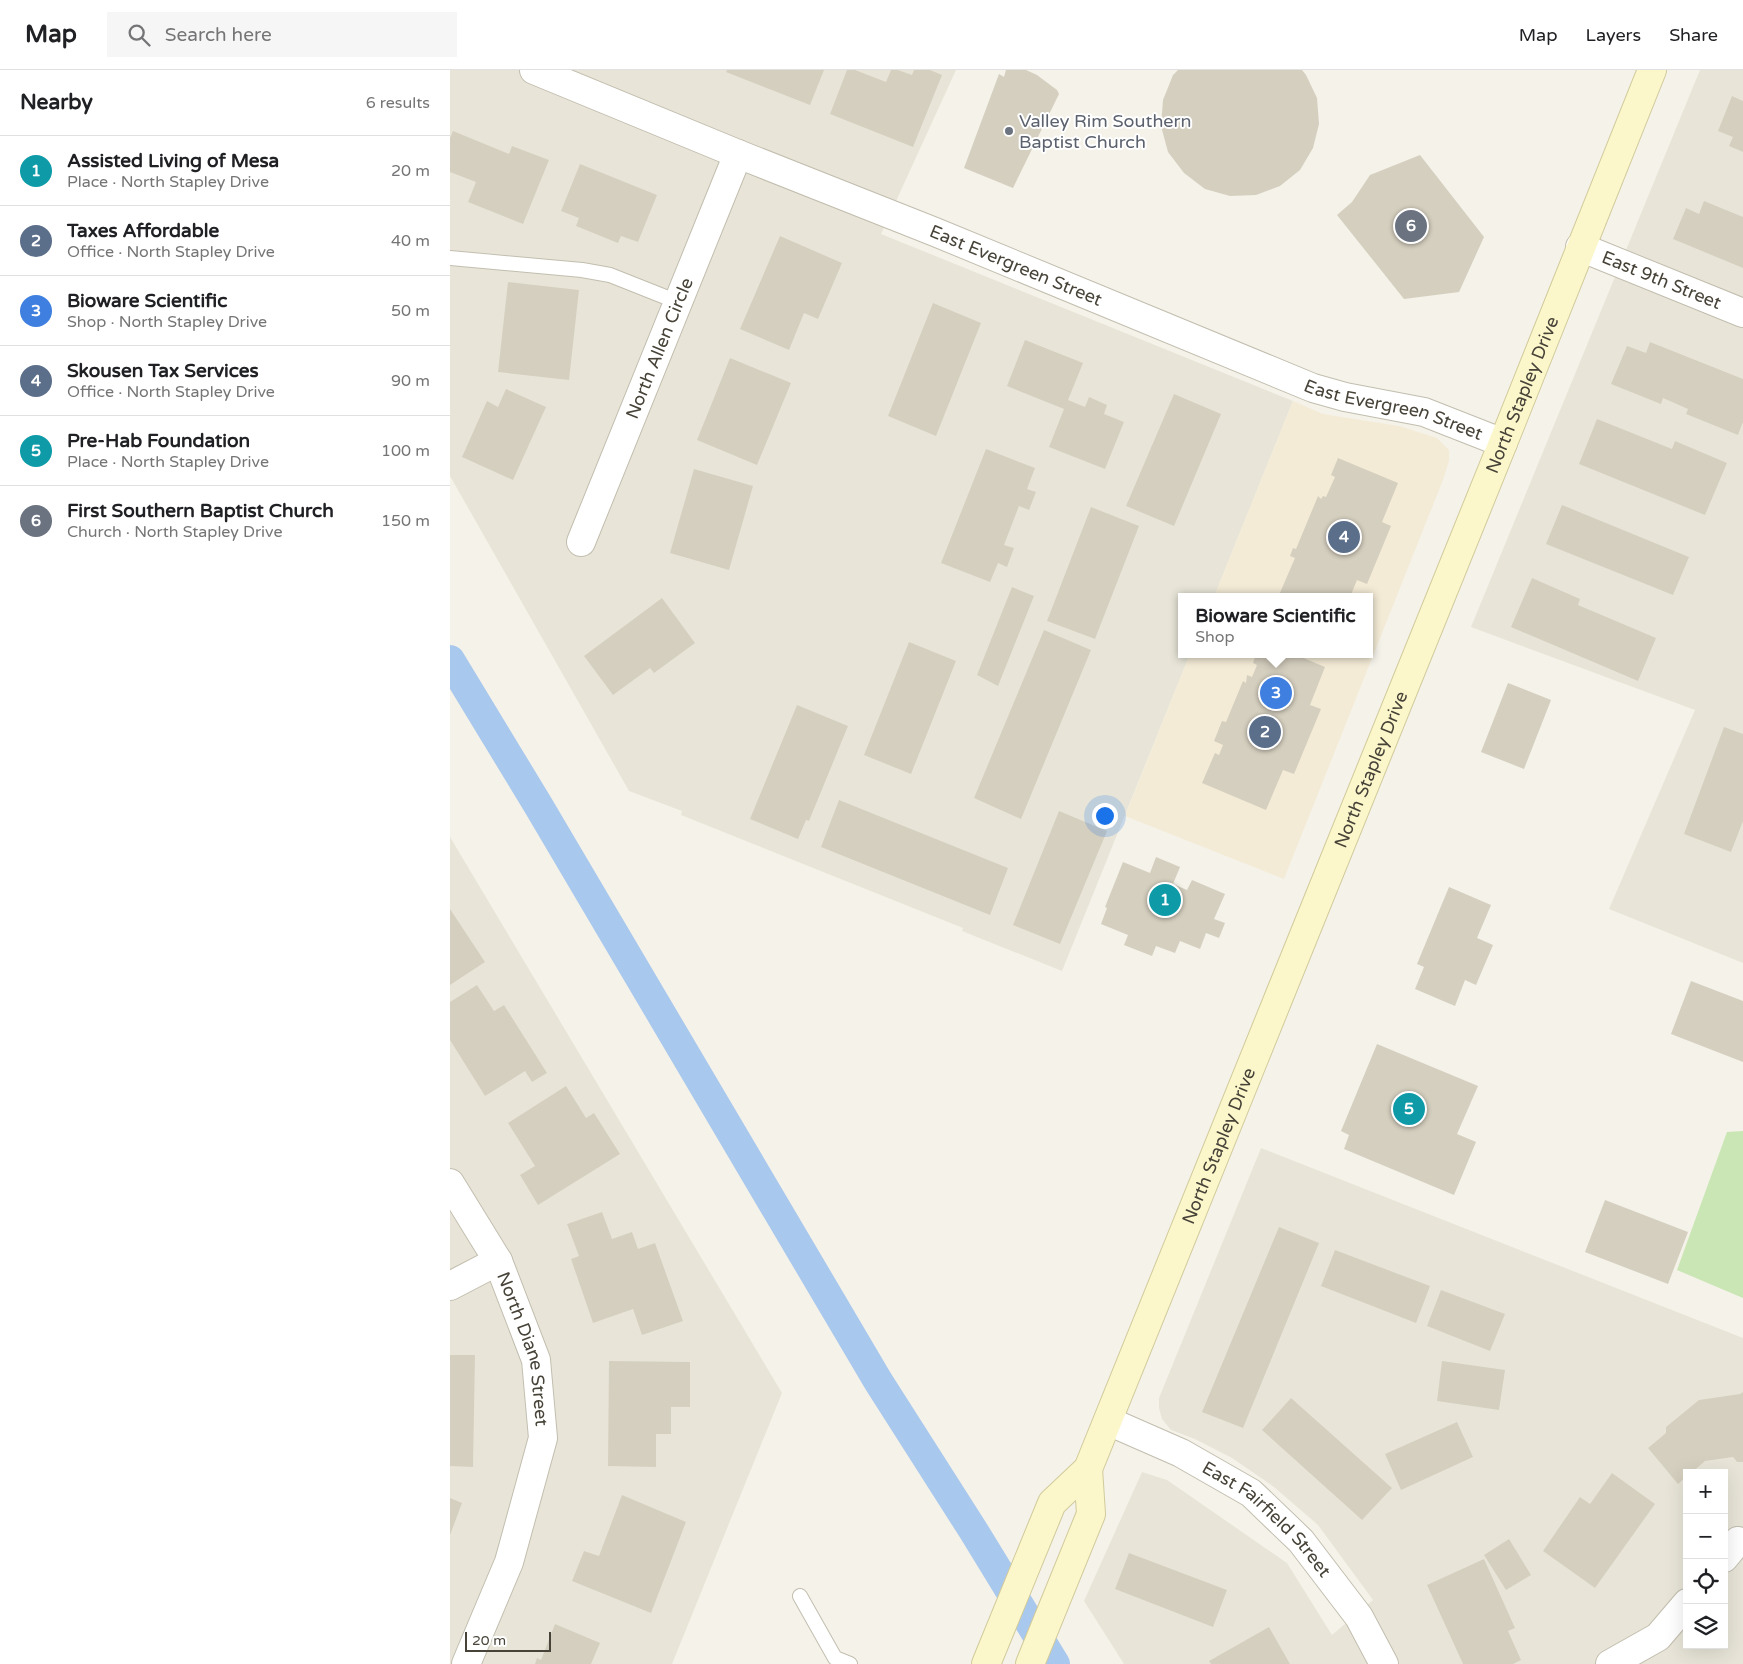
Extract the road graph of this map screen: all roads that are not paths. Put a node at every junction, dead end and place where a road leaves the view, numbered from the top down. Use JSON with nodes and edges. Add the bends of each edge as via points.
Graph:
{"nodes":[{"id":1,"x":534,"y":70,"type":"edge"},
{"id":2,"x":1652,"y":70,"type":"edge"},
{"id":3,"x":738,"y":154,"type":"junction"},
{"id":4,"x":1580,"y":247,"type":"junction"},
{"id":5,"x":450,"y":258,"type":"edge"},
{"id":6,"x":678,"y":302,"type":"junction"},
{"id":7,"x":1743,"y":313,"type":"edge"},
{"id":8,"x":1503,"y":443,"type":"junction"},
{"id":9,"x":580,"y":542,"type":"dead end"},
{"id":10,"x":450,"y":1183,"type":"edge"},
{"id":11,"x":498,"y":1261,"type":"junction"},
{"id":12,"x":450,"y":1286,"type":"edge"},
{"id":13,"x":1108,"y":1421,"type":"junction"},
{"id":14,"x":1088,"y":1469,"type":"junction"},
{"id":15,"x":800,"y":1596,"type":"dead end"},
{"id":16,"x":1686,"y":1604,"type":"edge"},
{"id":17,"x":988,"y":1659,"type":"edge"},
{"id":18,"x":466,"y":1664,"type":"edge"},
{"id":19,"x":850,"y":1664,"type":"edge"},
{"id":20,"x":1030,"y":1664,"type":"edge"},
{"id":21,"x":1384,"y":1664,"type":"edge"},
{"id":22,"x":1610,"y":1664,"type":"edge"}],
"edges":[{"from":1,"to":3,"type":"street","name":"East Evergreen Street"},
{"from":2,"to":4,"type":"main road","name":"North Stapley Drive"},
{"from":3,"to":6,"type":"street","name":"North Allen Circle"},
{"from":3,"to":8,"type":"street","name":"East Evergreen Street","via":[[1313,388],[1424,412]]},
{"from":4,"to":7,"type":"street","name":"East 9th Street"},
{"from":4,"to":8,"type":"main road","name":"North Stapley Drive"},
{"from":5,"to":6,"type":"lane","via":[[610,275]]},
{"from":6,"to":9,"type":"street","name":"North Allen Circle"},
{"from":8,"to":13,"type":"main road","name":"North Stapley Drive"},
{"from":10,"to":11,"type":"street","name":"North Diane Street"},
{"from":11,"to":12,"type":"street"},
{"from":11,"to":18,"type":"street","name":"North Diane Street","via":[[536,1360],[543,1438],[509,1562]]},
{"from":13,"to":14,"type":"main road","name":"North Stapley Drive"},
{"from":13,"to":21,"type":"street","name":"East Fairfield Street","via":[[1181,1453],[1251,1493],[1301,1541],[1360,1617]]},
{"from":14,"to":17,"type":"main road","name":"North Stapley Drive","via":[[1052,1503]]},
{"from":14,"to":20,"type":"main road","name":"North Stapley Drive","via":[[1090,1514]]},
{"from":15,"to":19,"type":"lane","via":[[835,1658]]},
{"from":16,"to":22,"type":"street","via":[[1658,1637]]}]}
